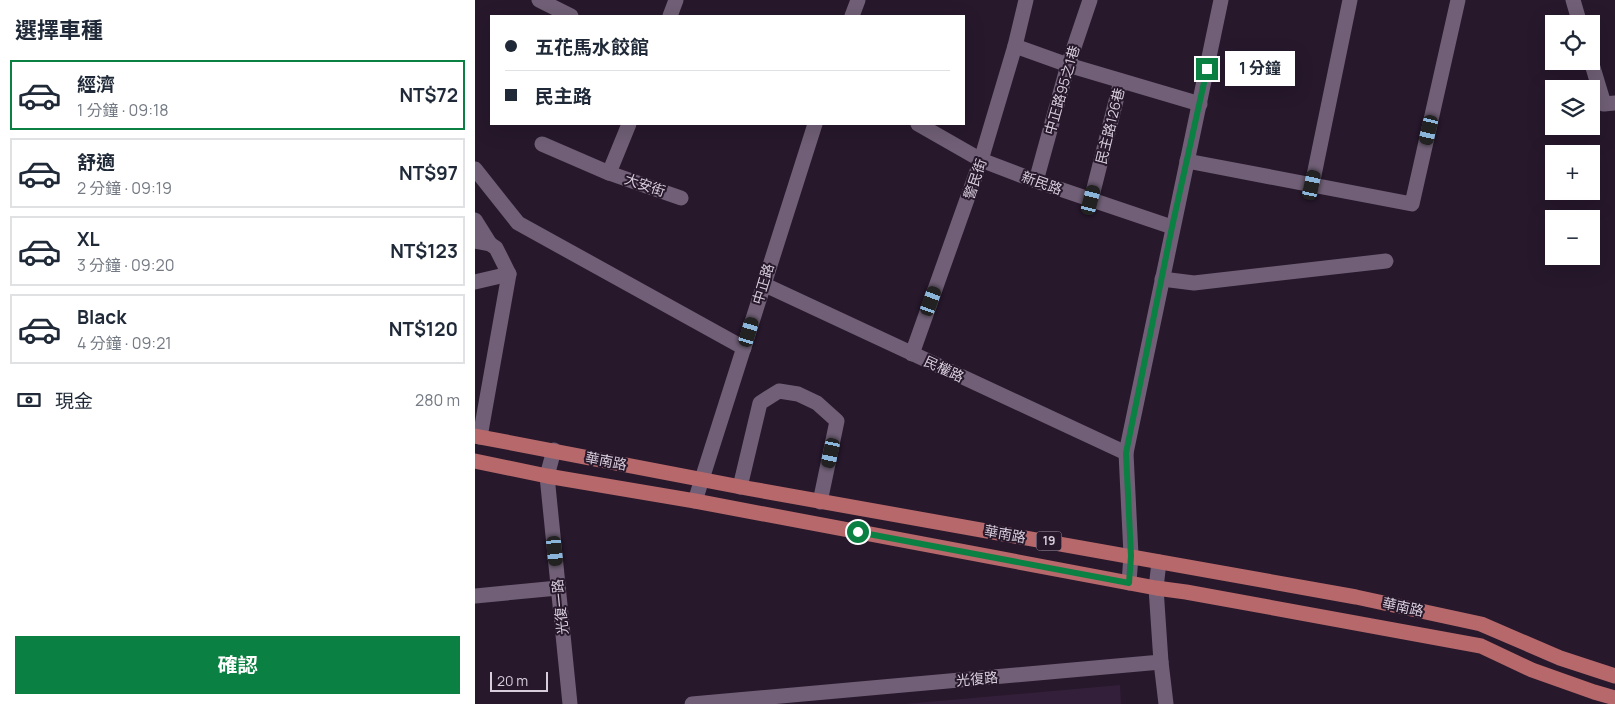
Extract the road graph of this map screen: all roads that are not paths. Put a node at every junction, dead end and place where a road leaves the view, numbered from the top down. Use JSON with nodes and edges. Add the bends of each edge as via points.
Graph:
{"nodes":[{"id":1,"x":539,"y":0,"type":"edge"},
{"id":2,"x":676,"y":0,"type":"edge"},
{"id":3,"x":857,"y":0,"type":"edge"},
{"id":4,"x":1026,"y":0,"type":"edge"},
{"id":5,"x":1090,"y":0,"type":"edge"},
{"id":6,"x":1221,"y":0,"type":"edge"},
{"id":7,"x":1350,"y":0,"type":"edge"},
{"id":8,"x":1458,"y":0,"type":"edge"},
{"id":9,"x":1573,"y":0,"type":"edge"},
{"id":10,"x":569,"y":15,"type":"edge"},
{"id":11,"x":670,"y":15,"type":"edge"},
{"id":12,"x":852,"y":15,"type":"edge"},
{"id":13,"x":1577,"y":15,"type":"edge"},
{"id":14,"x":1015,"y":46,"type":"junction"},
{"id":15,"x":1068,"y":65,"type":"junction"},
{"id":16,"x":1594,"y":70,"type":"edge"},
{"id":17,"x":1121,"y":81,"type":"junction"},
{"id":18,"x":1615,"y":103,"type":"edge"},
{"id":19,"x":1200,"y":104,"type":"junction"},
{"id":20,"x":629,"y":125,"type":"edge"},
{"id":21,"x":815,"y":125,"type":"edge"},
{"id":22,"x":920,"y":125,"type":"edge"},
{"id":23,"x":542,"y":144,"type":"dead end"},
{"id":24,"x":981,"y":160,"type":"junction"},
{"id":25,"x":1187,"y":161,"type":"junction"},
{"id":26,"x":475,"y":169,"type":"edge"},
{"id":27,"x":609,"y":173,"type":"junction"},
{"id":28,"x":1036,"y":181,"type":"junction"},
{"id":29,"x":1312,"y":185,"type":"junction"},
{"id":30,"x":681,"y":198,"type":"dead end"},
{"id":31,"x":1091,"y":200,"type":"junction"},
{"id":32,"x":475,"y":220,"type":"edge"},
{"id":33,"x":1172,"y":227,"type":"junction"},
{"id":34,"x":482,"y":242,"type":"edge"},
{"id":35,"x":1386,"y":262,"type":"dead end"},
{"id":36,"x":509,"y":274,"type":"junction"},
{"id":37,"x":1162,"y":279,"type":"junction"},
{"id":38,"x":475,"y":282,"type":"edge"},
{"id":39,"x":763,"y":284,"type":"junction"},
{"id":40,"x":744,"y":348,"type":"junction"},
{"id":41,"x":912,"y":354,"type":"junction"},
{"id":42,"x":478,"y":437,"type":"edge"},
{"id":43,"x":554,"y":450,"type":"junction"},
{"id":44,"x":1126,"y":453,"type":"junction"},
{"id":45,"x":475,"y":460,"type":"edge"},
{"id":46,"x":547,"y":476,"type":"junction"},
{"id":47,"x":701,"y":479,"type":"junction"},
{"id":48,"x":740,"y":487,"type":"junction"},
{"id":49,"x":695,"y":501,"type":"junction"},
{"id":50,"x":820,"y":502,"type":"junction"},
{"id":51,"x":1131,"y":556,"type":"junction"},
{"id":52,"x":1159,"y":562,"type":"junction"},
{"id":53,"x":1129,"y":583,"type":"junction"},
{"id":54,"x":558,"y":588,"type":"junction"},
{"id":55,"x":1156,"y":588,"type":"junction"},
{"id":56,"x":475,"y":596,"type":"edge"},
{"id":57,"x":1161,"y":662,"type":"junction"},
{"id":58,"x":1615,"y":676,"type":"edge"},
{"id":59,"x":1615,"y":698,"type":"edge"},
{"id":60,"x":570,"y":704,"type":"edge"},
{"id":61,"x":692,"y":704,"type":"edge"},
{"id":62,"x":1166,"y":704,"type":"edge"}],
"edges":[{"from":1,"to":10,"type":"street"},
{"from":2,"to":11,"type":"street"},
{"from":3,"to":12,"type":"street"},
{"from":4,"to":14,"type":"street","name":"警民街"},
{"from":5,"to":15,"type":"street","name":"中正路95之1巷"},
{"from":6,"to":19,"type":"street"},
{"from":7,"to":29,"type":"street"},
{"from":8,"to":29,"type":"street","via":[[1413,204]]},
{"from":9,"to":13,"type":"street"},
{"from":14,"to":15,"type":"street"},
{"from":14,"to":24,"type":"street","name":"警民街"},
{"from":15,"to":17,"type":"street"},
{"from":15,"to":28,"type":"street","name":"中正路95之1巷"},
{"from":16,"to":18,"type":"street","via":[[1604,104]]},
{"from":17,"to":19,"type":"street"},
{"from":17,"to":31,"type":"street","name":"民主路126巷"},
{"from":19,"to":25,"type":"street"},
{"from":20,"to":27,"type":"street","name":"大安街"},
{"from":21,"to":39,"type":"street","name":"中正路"},
{"from":22,"to":24,"type":"street","name":"新民路"},
{"from":23,"to":27,"type":"street","name":"大安街"},
{"from":24,"to":28,"type":"street","name":"新民路"},
{"from":24,"to":41,"type":"street","name":"警民街"},
{"from":25,"to":29,"type":"street"},
{"from":25,"to":33,"type":"street"},
{"from":26,"to":40,"type":"street","via":[[518,223]]},
{"from":27,"to":30,"type":"street","name":"大安街"},
{"from":28,"to":31,"type":"street","name":"新民路"},
{"from":31,"to":33,"type":"street","name":"新民路"},
{"from":32,"to":34,"type":"street"},
{"from":33,"to":37,"type":"street"},
{"from":34,"to":36,"type":"street","via":[[496,248]]},
{"from":35,"to":37,"type":"street","via":[[1194,283]]},
{"from":36,"to":38,"type":"street"},
{"from":36,"to":42,"type":"street"},
{"from":37,"to":44,"type":"street"},
{"from":39,"to":40,"type":"street","name":"中正路"},
{"from":39,"to":41,"type":"street","name":"民權路"},
{"from":40,"to":47,"type":"street","name":"中正路"},
{"from":41,"to":44,"type":"street","name":"民權路"},
{"from":42,"to":43,"type":"main road","name":"華南路","number":"19"},
{"from":43,"to":46,"type":"street","name":"光復一路"},
{"from":43,"to":47,"type":"main road","name":"華南路","number":"19"},
{"from":44,"to":51,"type":"street"},
{"from":45,"to":46,"type":"main road","name":"華南路","number":"19"},
{"from":46,"to":49,"type":"main road","name":"華南路","number":"19"},
{"from":46,"to":54,"type":"street","name":"光復一路"},
{"from":47,"to":48,"type":"main road","name":"華南路","number":"19"},
{"from":47,"to":49,"type":"street","name":"中正路"},
{"from":48,"to":50,"type":"main road","name":"華南路","number":"19"},
{"from":48,"to":50,"type":"street","via":[[761,403],[779,391],[798,394],[817,403],[837,421]]},
{"from":49,"to":53,"type":"main road","name":"華南路","number":"19"},
{"from":50,"to":51,"type":"main road","name":"華南路","number":"19"},
{"from":51,"to":52,"type":"main road","name":"華南路","number":"19"},
{"from":51,"to":53,"type":"street"},
{"from":52,"to":55,"type":"street"},
{"from":52,"to":58,"type":"main road","name":"華南路","number":"19","via":[[1356,597],[1481,624],[1560,658]]},
{"from":53,"to":55,"type":"main road","name":"華南路","number":"19"},
{"from":54,"to":56,"type":"street"},
{"from":54,"to":60,"type":"street","name":"光復一路"},
{"from":55,"to":57,"type":"street"},
{"from":55,"to":59,"type":"main road","name":"華南路","number":"19","via":[[1481,646],[1532,670]]},
{"from":57,"to":61,"type":"street","name":"光復路"},
{"from":57,"to":62,"type":"street"}]}
